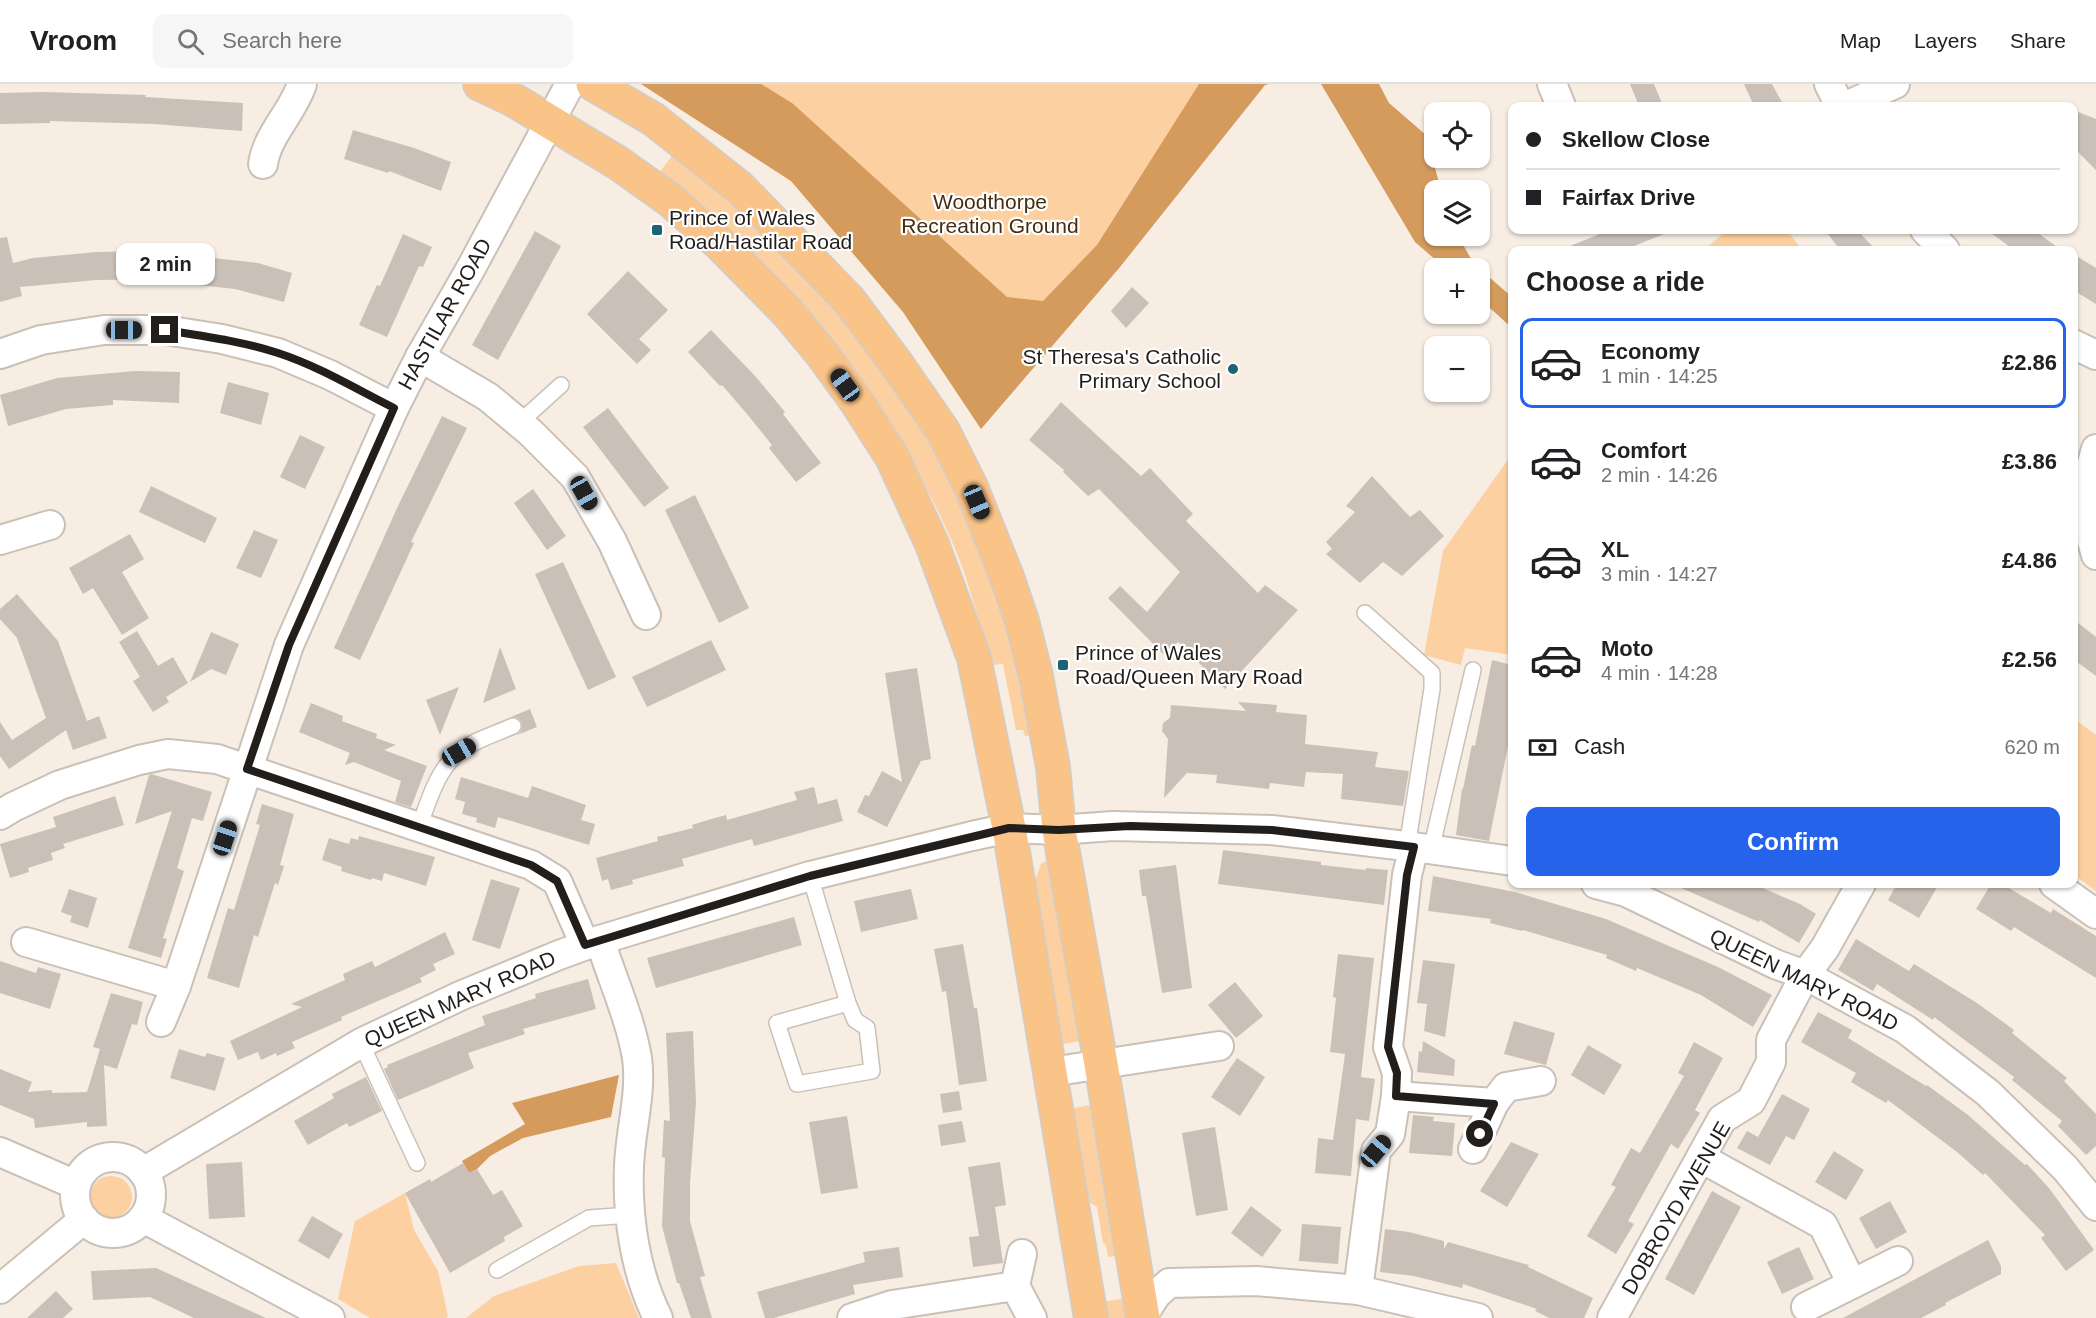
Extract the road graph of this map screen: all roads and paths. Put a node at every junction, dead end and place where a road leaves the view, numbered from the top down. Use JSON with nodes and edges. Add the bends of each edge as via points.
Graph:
{"nodes":[{"id":1,"x":302,"y":84,"type":"edge"},
{"id":2,"x":480,"y":84,"type":"edge"},
{"id":3,"x":570,"y":84,"type":"edge"},
{"id":4,"x":592,"y":84,"type":"edge"},
{"id":5,"x":1552,"y":84,"type":"edge"},
{"id":6,"x":1829,"y":84,"type":"edge"},
{"id":7,"x":1895,"y":84,"type":"edge"},
{"id":8,"x":1560,"y":102,"type":"edge"},
{"id":9,"x":1838,"y":102,"type":"edge"},
{"id":10,"x":1855,"y":102,"type":"edge"},
{"id":11,"x":549,"y":121,"type":"junction"},
{"id":12,"x":263,"y":164,"type":"dead end"},
{"id":13,"x":1929,"y":234,"type":"edge"},
{"id":14,"x":1941,"y":246,"type":"edge"},
{"id":15,"x":2078,"y":346,"type":"edge"},
{"id":16,"x":0,"y":354,"type":"edge"},
{"id":17,"x":2096,"y":355,"type":"edge"},
{"id":18,"x":420,"y":357,"type":"junction"},
{"id":19,"x":561,"y":385,"type":"dead end"},
{"id":20,"x":394,"y":408,"type":"junction"},
{"id":21,"x":519,"y":423,"type":"junction"},
{"id":22,"x":2096,"y":449,"type":"edge"},
{"id":23,"x":50,"y":525,"type":"dead end"},
{"id":24,"x":0,"y":540,"type":"edge"},
{"id":25,"x":2096,"y":555,"type":"edge"},
{"id":26,"x":1365,"y":613,"type":"dead end"},
{"id":27,"x":646,"y":615,"type":"dead end"},
{"id":28,"x":1473,"y":670,"type":"dead end"},
{"id":29,"x":513,"y":726,"type":"dead end"},
{"id":30,"x":247,"y":769,"type":"junction"},
{"id":31,"x":0,"y":815,"type":"edge"},
{"id":32,"x":419,"y":827,"type":"junction"},
{"id":33,"x":1009,"y":828,"type":"junction"},
{"id":34,"x":1059,"y":830,"type":"junction"},
{"id":35,"x":1417,"y":848,"type":"junction"},
{"id":36,"x":1508,"y":860,"type":"edge"},
{"id":37,"x":810,"y":876,"type":"junction"},
{"id":38,"x":1611,"y":888,"type":"edge"},
{"id":39,"x":1859,"y":888,"type":"edge"},
{"id":40,"x":2060,"y":888,"type":"edge"},
{"id":41,"x":2096,"y":914,"type":"edge"},
{"id":42,"x":26,"y":942,"type":"dead end"},
{"id":43,"x":593,"y":942,"type":"junction"},
{"id":44,"x":1805,"y":975,"type":"junction"},
{"id":45,"x":176,"y":986,"type":"junction"},
{"id":46,"x":848,"y":1003,"type":"junction"},
{"id":47,"x":160,"y":1022,"type":"dead end"},
{"id":48,"x":361,"y":1043,"type":"junction"},
{"id":49,"x":1219,"y":1046,"type":"dead end"},
{"id":50,"x":1101,"y":1064,"type":"junction"},
{"id":51,"x":1051,"y":1072,"type":"junction"},
{"id":52,"x":1541,"y":1081,"type":"dead end"},
{"id":53,"x":1396,"y":1096,"type":"junction"},
{"id":54,"x":1494,"y":1104,"type":"junction"},
{"id":55,"x":1473,"y":1149,"type":"dead end"},
{"id":56,"x":0,"y":1152,"type":"edge"},
{"id":57,"x":1701,"y":1158,"type":"junction"},
{"id":58,"x":417,"y":1163,"type":"dead end"},
{"id":59,"x":143,"y":1172,"type":"junction"},
{"id":60,"x":76,"y":1185,"type":"junction"},
{"id":61,"x":2096,"y":1206,"type":"edge"},
{"id":62,"x":630,"y":1215,"type":"junction"},
{"id":63,"x":143,"y":1218,"type":"junction"},
{"id":64,"x":84,"y":1219,"type":"junction"},
{"id":65,"x":1022,"y":1254,"type":"dead end"},
{"id":66,"x":1898,"y":1261,"type":"dead end"},
{"id":67,"x":497,"y":1270,"type":"dead end"},
{"id":68,"x":1852,"y":1284,"type":"junction"},
{"id":69,"x":1016,"y":1286,"type":"junction"},
{"id":70,"x":0,"y":1289,"type":"edge"},
{"id":71,"x":1358,"y":1290,"type":"junction"},
{"id":72,"x":1806,"y":1307,"type":"dead end"},
{"id":73,"x":323,"y":1316,"type":"edge"},
{"id":74,"x":1143,"y":1317,"type":"edge"},
{"id":75,"x":658,"y":1318,"type":"edge"},
{"id":76,"x":852,"y":1318,"type":"edge"},
{"id":77,"x":1032,"y":1318,"type":"edge"},
{"id":78,"x":1091,"y":1318,"type":"edge"},
{"id":79,"x":1478,"y":1318,"type":"edge"},
{"id":80,"x":1612,"y":1318,"type":"edge"}],
"edges":[{"from":1,"to":12,"type":"street","via":[[265,152]]},
{"from":2,"to":11,"type":"highway"},
{"from":3,"to":11,"type":"street","name":"HASTILAR ROAD"},
{"from":4,"to":34,"type":"highway","via":[[659,123],[740,187],[849,300],[943,431],[991,534],[1022,621],[1052,761]]},
{"from":5,"to":8,"type":"street"},
{"from":6,"to":9,"type":"street"},
{"from":7,"to":10,"type":"street"},
{"from":11,"to":18,"type":"street","name":"HASTILAR ROAD"},
{"from":11,"to":33,"type":"highway","via":[[645,182],[720,244],[788,313],[856,401],[892,457],[932,544],[974,658]]},
{"from":13,"to":14,"type":"street"},
{"from":15,"to":17,"type":"street"},
{"from":16,"to":20,"type":"street","via":[[41,340],[93,332],[165,330],[278,353]]},
{"from":18,"to":20,"type":"street","name":"HASTILAR ROAD"},
{"from":18,"to":21,"type":"street","via":[[488,397]]},
{"from":19,"to":21,"type":"lane"},
{"from":20,"to":30,"type":"street","name":"HASTILAR ROAD","via":[[289,645]]},
{"from":21,"to":27,"type":"street","via":[[575,477],[612,542]]},
{"from":22,"to":25,"type":"street","via":[[2088,476],[2087,520]]},
{"from":23,"to":24,"type":"street"},
{"from":26,"to":35,"type":"lane","via":[[1432,673]]},
{"from":28,"to":35,"type":"lane"},
{"from":29,"to":32,"type":"lane","via":[[459,752],[436,781]]},
{"from":30,"to":31,"type":"street","via":[[216,759],[168,754],[60,785]]},
{"from":30,"to":32,"type":"street"},
{"from":30,"to":45,"type":"street","name":"HASTILAR ROAD"},
{"from":32,"to":43,"type":"street","via":[[531,865],[557,881]]},
{"from":33,"to":34,"type":"street","name":"QUEEN MARY ROAD"},
{"from":33,"to":37,"type":"street","name":"QUEEN MARY ROAD"},
{"from":33,"to":51,"type":"highway"},
{"from":34,"to":35,"type":"street","name":"QUEEN MARY ROAD","via":[[1130,826],[1272,830]]},
{"from":34,"to":50,"type":"highway"},
{"from":35,"to":36,"type":"street","name":"QUEEN MARY ROAD"},
{"from":35,"to":53,"type":"street","via":[[1407,875],[1388,1047],[1397,1073]]},
{"from":37,"to":43,"type":"street","name":"QUEEN MARY ROAD"},
{"from":37,"to":46,"type":"lane"},
{"from":38,"to":44,"type":"street","name":"QUEEN MARY ROAD"},
{"from":39,"to":44,"type":"street","name":"DOBROYD AVENUE"},
{"from":40,"to":41,"type":"street"},
{"from":42,"to":45,"type":"street"},
{"from":43,"to":48,"type":"street","name":"QUEEN MARY ROAD","via":[[460,996]]},
{"from":43,"to":62,"type":"street","via":[[625,1015],[637,1058],[629,1166]]},
{"from":44,"to":57,"type":"street","name":"DOBROYD AVENUE","via":[[1771,1040],[1771,1062],[1751,1101],[1722,1119]]},
{"from":44,"to":61,"type":"street","name":"QUEEN MARY ROAD","via":[[1905,1029],[1988,1093],[2065,1168]]},
{"from":45,"to":47,"type":"street","name":"HASTILAR ROAD"},
{"from":46,"to":46,"type":"lane","via":[[777,1023],[797,1084],[872,1071],[867,1028],[855,1020]]},
{"from":48,"to":58,"type":"lane"},
{"from":48,"to":59,"type":"street","name":"QUEEN MARY ROAD"},
{"from":49,"to":50,"type":"street"},
{"from":50,"to":51,"type":"street"},
{"from":50,"to":74,"type":"highway"},
{"from":51,"to":78,"type":"highway"},
{"from":52,"to":54,"type":"street","via":[[1506,1087]]},
{"from":53,"to":54,"type":"street"},
{"from":53,"to":71,"type":"street","via":[[1390,1134],[1376,1151]]},
{"from":54,"to":55,"type":"street"},
{"from":56,"to":60,"type":"street"},
{"from":57,"to":68,"type":"street","via":[[1823,1225]]},
{"from":57,"to":80,"type":"street","name":"DOBROYD AVENUE"},
{"from":59,"to":60,"type":"street","via":[[129,1160],[103,1158],[87,1168]]},
{"from":59,"to":63,"type":"street","via":[[151,1190]]},
{"from":60,"to":64,"type":"street","via":[[75,1197]]},
{"from":62,"to":67,"type":"lane","via":[[589,1218]]},
{"from":62,"to":75,"type":"street","via":[[647,1294]]},
{"from":63,"to":64,"type":"street","via":[[135,1226],[114,1233],[103,1232]]},
{"from":63,"to":73,"type":"street"},
{"from":64,"to":70,"type":"street"},
{"from":65,"to":69,"type":"street"},
{"from":66,"to":68,"type":"street"},
{"from":68,"to":72,"type":"street"},
{"from":69,"to":76,"type":"street","via":[[892,1305]]},
{"from":69,"to":77,"type":"street"},
{"from":71,"to":74,"type":"street","via":[[1256,1281],[1169,1283],[1156,1294]]},
{"from":71,"to":79,"type":"street"}]}
